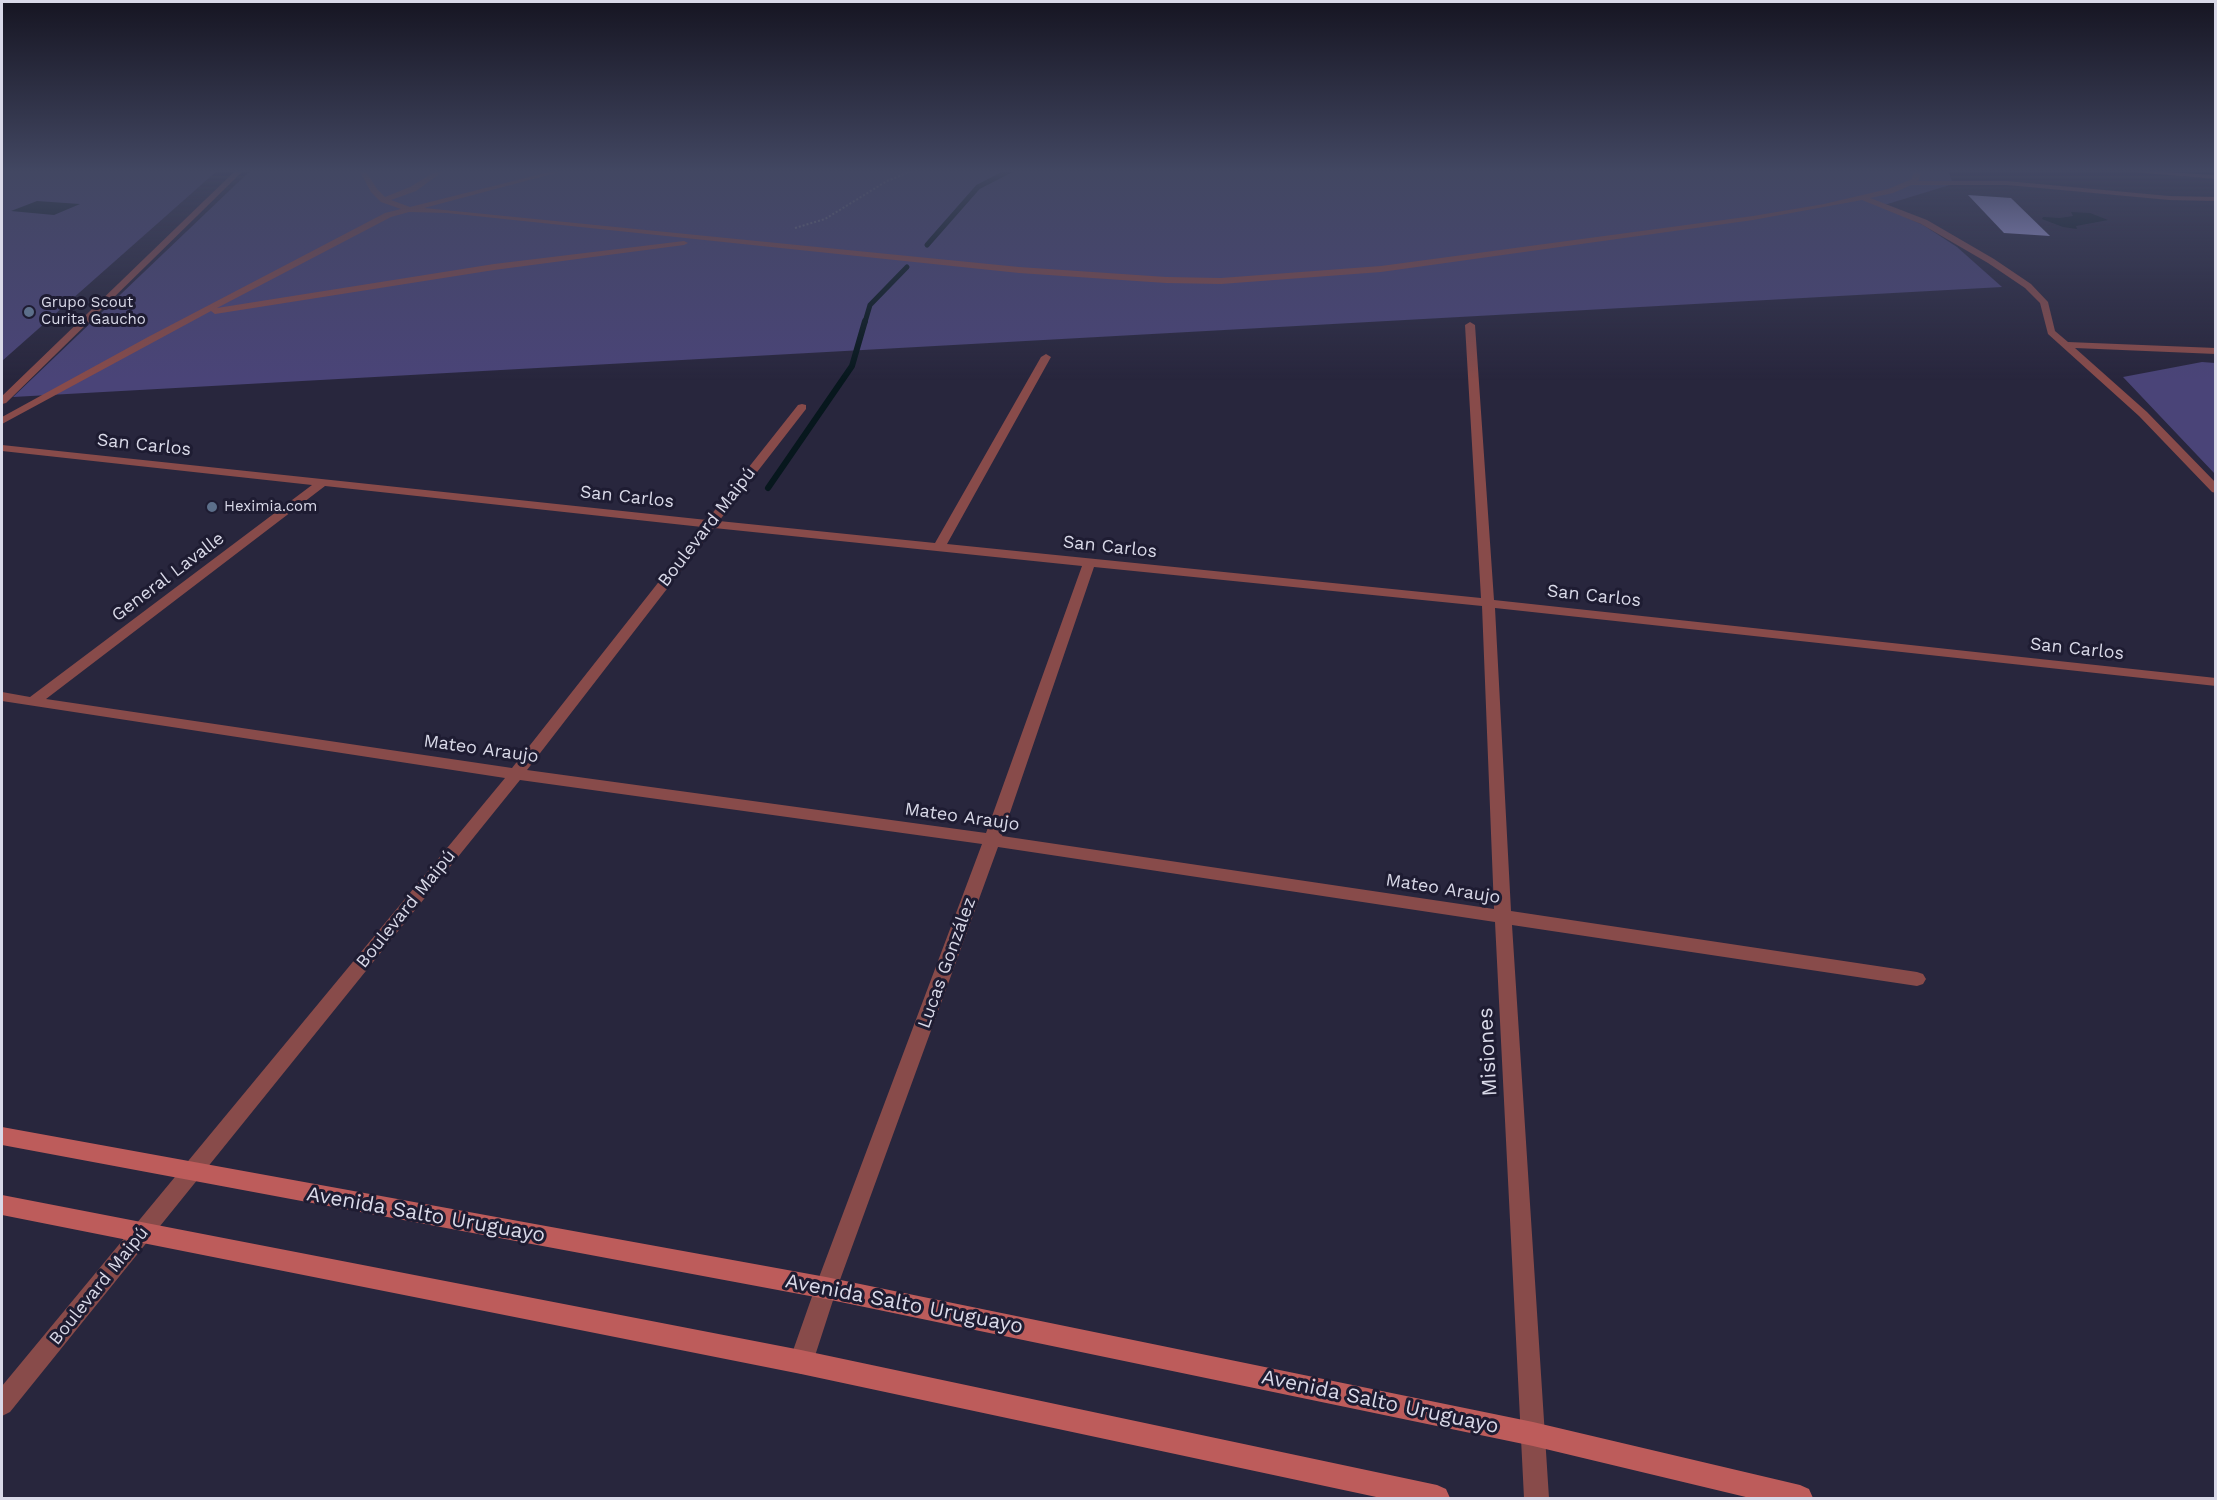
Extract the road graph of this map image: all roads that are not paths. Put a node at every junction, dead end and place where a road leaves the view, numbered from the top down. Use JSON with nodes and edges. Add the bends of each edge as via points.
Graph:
{"nodes":[{"id":1,"x":168,"y":240,"type":"edge"},
{"id":2,"x":340,"y":240,"type":"edge"},
{"id":3,"x":714,"y":240,"type":"joint"},
{"id":4,"x":1595,"y":240,"type":"edge"},
{"id":5,"x":1955,"y":240,"type":"edge"},
{"id":6,"x":202,"y":312,"type":"junction"},
{"id":7,"x":1470,"y":325,"type":"dead end"},
{"id":8,"x":2064,"y":345,"type":"junction"},
{"id":9,"x":2216,"y":351,"type":"edge"},
{"id":10,"x":1046,"y":357,"type":"dead end"},
{"id":11,"x":2,"y":401,"type":"edge"},
{"id":12,"x":802,"y":407,"type":"dead end"},
{"id":13,"x":2,"y":421,"type":"edge"},
{"id":14,"x":2,"y":448,"type":"edge"},
{"id":15,"x":323,"y":482,"type":"junction"},
{"id":16,"x":2216,"y":490,"type":"edge"},
{"id":17,"x":709,"y":524,"type":"junction"},
{"id":18,"x":939,"y":547,"type":"junction"},
{"id":19,"x":1089,"y":563,"type":"junction"},
{"id":20,"x":1488,"y":603,"type":"junction"},
{"id":21,"x":2216,"y":682,"type":"edge"},
{"id":22,"x":2,"y":697,"type":"edge"},
{"id":23,"x":34,"y":701,"type":"junction"},
{"id":24,"x":516,"y":774,"type":"junction"},
{"id":25,"x":992,"y":840,"type":"junction"},
{"id":26,"x":1503,"y":917,"type":"junction"},
{"id":27,"x":1917,"y":979,"type":"dead end"},
{"id":28,"x":2,"y":1136,"type":"edge"},
{"id":29,"x":193,"y":1172,"type":"junction"},
{"id":30,"x":2,"y":1205,"type":"edge"},
{"id":31,"x":141,"y":1234,"type":"junction"},
{"id":32,"x":826,"y":1288,"type":"junction"},
{"id":33,"x":801,"y":1362,"type":"junction"},
{"id":34,"x":2,"y":1404,"type":"edge"},
{"id":35,"x":1533,"y":1434,"type":"junction"},
{"id":36,"x":1437,"y":1498,"type":"edge"},
{"id":37,"x":1537,"y":1498,"type":"edge"},
{"id":38,"x":1800,"y":1498,"type":"edge"}],
"edges":[{"from":1,"to":11,"type":"street"},
{"from":2,"to":6,"type":"street"},
{"from":3,"to":4,"type":"street","via":[[1019,270],[1221,281],[1393,268]]},
{"from":3,"to":6,"type":"street","via":[[494,267]]},
{"from":5,"to":8,"type":"street","via":[[2028,286],[2044,302],[2051,332]]},
{"from":6,"to":13,"type":"street"},
{"from":7,"to":20,"type":"street","name":"Misiones"},
{"from":8,"to":9,"type":"street"},
{"from":8,"to":16,"type":"street","via":[[2143,414]]},
{"from":10,"to":18,"type":"street"},
{"from":12,"to":17,"type":"street","name":"Boulevard Maipú"},
{"from":14,"to":15,"type":"street","name":"San Carlos"},
{"from":15,"to":17,"type":"street","name":"San Carlos"},
{"from":15,"to":23,"type":"street","name":"General Lavalle"},
{"from":17,"to":18,"type":"street","name":"San Carlos"},
{"from":17,"to":24,"type":"street","name":"Boulevard Maipú"},
{"from":18,"to":19,"type":"street","name":"San Carlos"},
{"from":19,"to":20,"type":"street","name":"San Carlos"},
{"from":19,"to":25,"type":"street","name":"Lucas González"},
{"from":20,"to":21,"type":"street","name":"San Carlos"},
{"from":20,"to":26,"type":"street","name":"Misiones"},
{"from":22,"to":23,"type":"street","name":"Mateo Araujo"},
{"from":23,"to":24,"type":"street","name":"Mateo Araujo"},
{"from":24,"to":25,"type":"street","name":"Mateo Araujo"},
{"from":24,"to":29,"type":"street","name":"Boulevard Maipú"},
{"from":25,"to":26,"type":"street","name":"Mateo Araujo"},
{"from":25,"to":32,"type":"street","name":"Lucas González"},
{"from":26,"to":27,"type":"street","name":"Mateo Araujo"},
{"from":26,"to":35,"type":"street","name":"Misiones"},
{"from":28,"to":29,"type":"main road","name":"Avenida Salto Uruguayo"},
{"from":29,"to":31,"type":"street","name":"Boulevard Maipú"},
{"from":29,"to":32,"type":"main road","name":"Avenida Salto Uruguayo"},
{"from":30,"to":31,"type":"main road"},
{"from":31,"to":33,"type":"main road"},
{"from":31,"to":34,"type":"street","name":"Boulevard Maipú"},
{"from":32,"to":33,"type":"street","name":"Lucas González"},
{"from":32,"to":35,"type":"main road","name":"Avenida Salto Uruguayo"},
{"from":33,"to":36,"type":"main road"},
{"from":35,"to":37,"type":"street","name":"Misiones"},
{"from":35,"to":38,"type":"main road","name":"Avenida Salto Uruguayo"}]}
